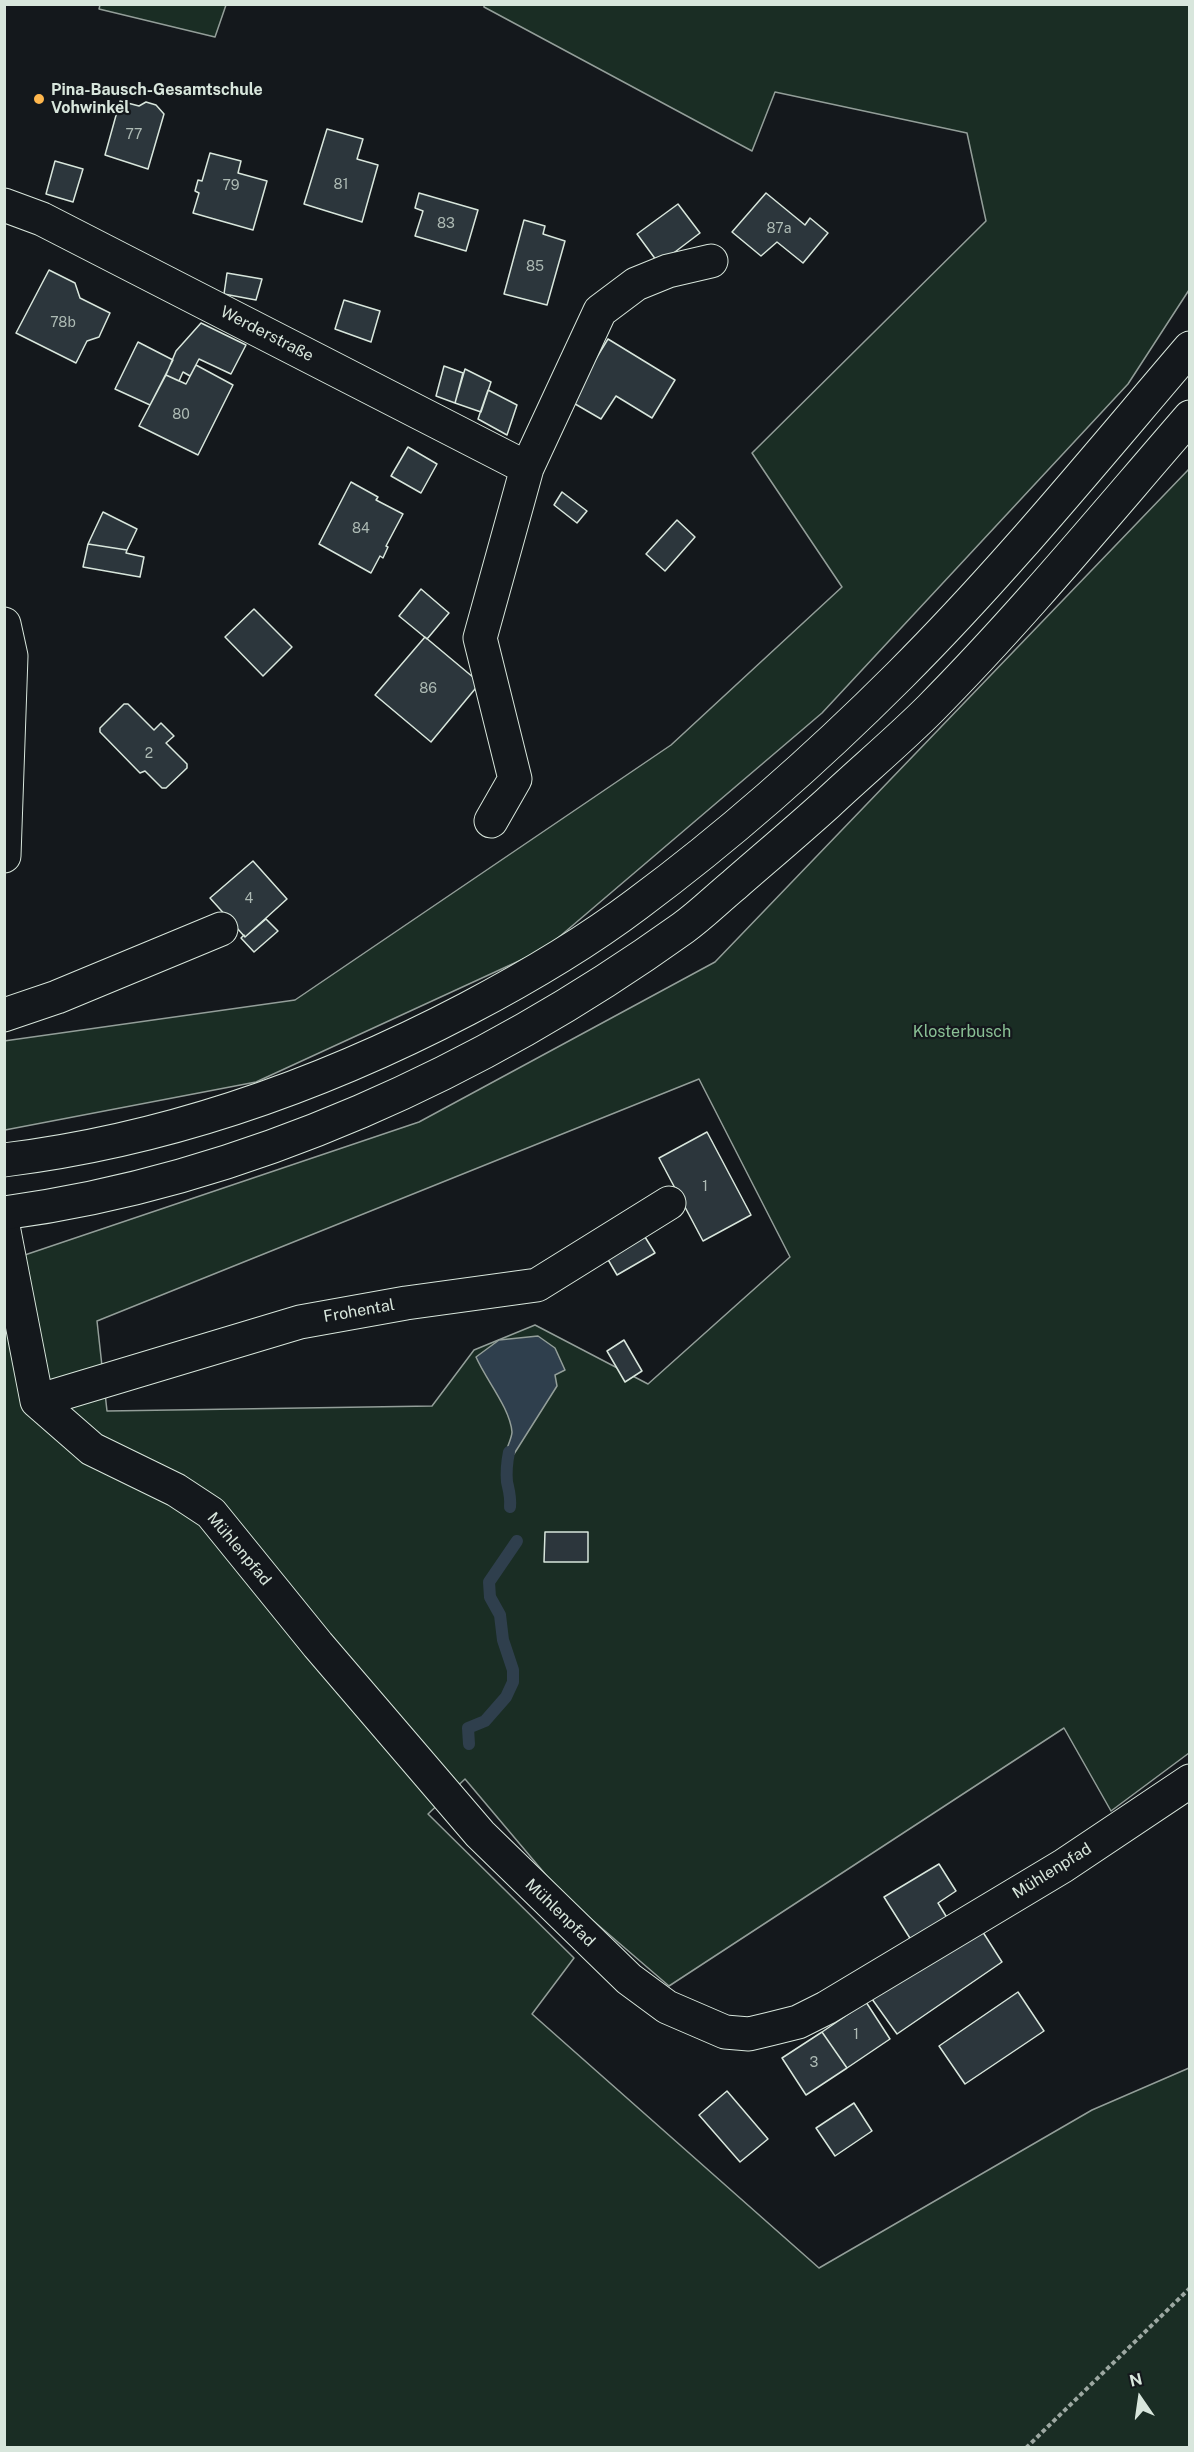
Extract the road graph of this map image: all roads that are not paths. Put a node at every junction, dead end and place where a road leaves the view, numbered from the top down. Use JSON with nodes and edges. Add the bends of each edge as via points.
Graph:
{"nodes":[{"id":1,"x":4,"y":205,"type":"edge"},
{"id":2,"x":711,"y":261,"type":"dead end"},
{"id":3,"x":1190,"y":348,"type":"edge"},
{"id":4,"x":1190,"y":417,"type":"edge"},
{"id":5,"x":527,"y":468,"type":"junction"},
{"id":6,"x":4,"y":624,"type":"edge"},
{"id":7,"x":491,"y":821,"type":"dead end"},
{"id":8,"x":4,"y":856,"type":"edge"},
{"id":9,"x":221,"y":930,"type":"dead end"},
{"id":10,"x":4,"y":1015,"type":"edge"},
{"id":11,"x":4,"y":1160,"type":"edge"},
{"id":12,"x":669,"y":1203,"type":"dead end"},
{"id":13,"x":4,"y":1213,"type":"edge"},
{"id":14,"x":4,"y":1231,"type":"edge"},
{"id":15,"x":37,"y":1401,"type":"junction"},
{"id":16,"x":1190,"y":1781,"type":"edge"}],
"edges":[{"from":1,"to":5,"type":"main road","name":"Werderstraße","via":[[42,219]]},
{"from":2,"to":5,"type":"main road","via":[[668,271],[636,284],[600,311]]},
{"from":3,"to":11,"type":"main road","via":[[1032,534],[899,676],[748,817],[635,906],[486,999],[397,1045],[272,1097],[151,1133],[48,1155]]},
{"from":4,"to":13,"type":"main road","via":[[1058,571],[930,709],[685,927],[542,1021],[424,1083],[286,1143],[158,1182]]},
{"from":5,"to":7,"type":"main road","via":[[480,638],[515,779]]},
{"from":6,"to":8,"type":"main road","via":[[11,656]]},
{"from":9,"to":10,"type":"main road"},
{"from":12,"to":15,"type":"main road","name":"Frohental","via":[[537,1285],[300,1322]]},
{"from":14,"to":15,"type":"main road"},
{"from":15,"to":16,"type":"main road","name":"Mühlenpfad","via":[[92,1449],[176,1490],[211,1514],[480,1834],[629,1979],[667,2007],[725,2032],[749,2034],[770,2029],[798,2022],[826,2007],[1063,1866]]}]}
